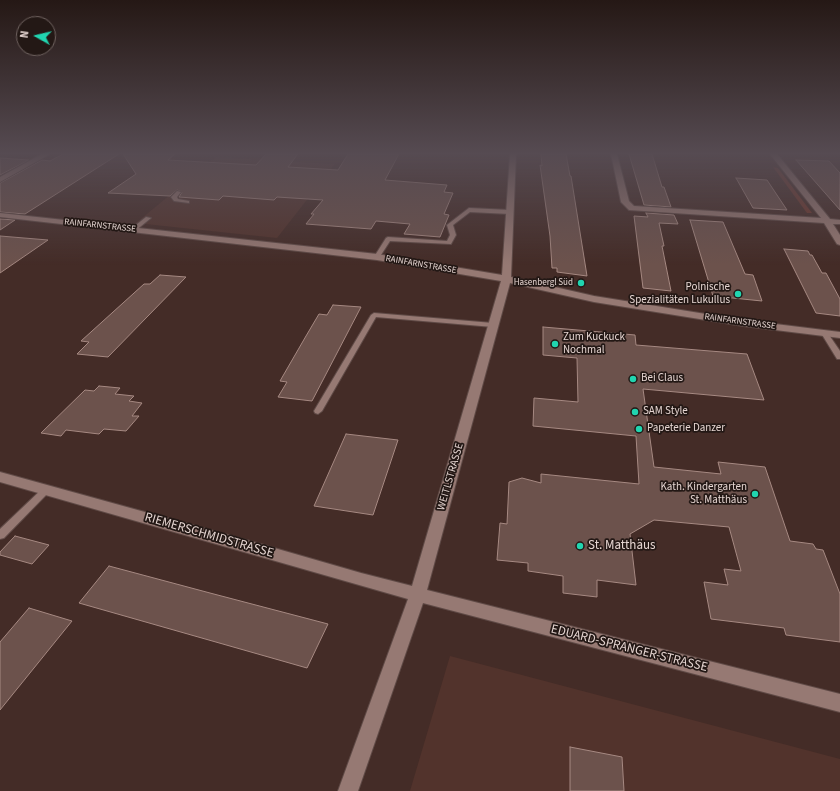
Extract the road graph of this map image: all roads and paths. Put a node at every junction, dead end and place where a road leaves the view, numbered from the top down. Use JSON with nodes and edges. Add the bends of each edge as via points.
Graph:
{"nodes":[{"id":1,"x":511,"y":191,"type":"edge"},
{"id":2,"x":622,"y":191,"type":"edge"},
{"id":3,"x":803,"y":191,"type":"edge"},
{"id":4,"x":179,"y":192,"type":"dead end"},
{"id":5,"x":187,"y":202,"type":"dead end"},
{"id":6,"x":510,"y":212,"type":"junction"},
{"id":7,"x":0,"y":215,"type":"edge"},
{"id":8,"x":148,"y":218,"type":"dead end"},
{"id":9,"x":827,"y":221,"type":"junction"},
{"id":10,"x":840,"y":222,"type":"edge"},
{"id":11,"x":134,"y":230,"type":"junction"},
{"id":12,"x":840,"y":242,"type":"edge"},
{"id":13,"x":377,"y":257,"type":"junction"},
{"id":14,"x":506,"y":279,"type":"junction"},
{"id":15,"x":494,"y":325,"type":"junction"},
{"id":16,"x":825,"y":333,"type":"junction"},
{"id":17,"x":840,"y":335,"type":"edge"},
{"id":18,"x":840,"y":358,"type":"edge"},
{"id":19,"x":318,"y":411,"type":"dead end"},
{"id":20,"x":0,"y":477,"type":"edge"},
{"id":21,"x":46,"y":490,"type":"junction"},
{"id":22,"x":0,"y":535,"type":"edge"},
{"id":23,"x":418,"y":594,"type":"junction"},
{"id":24,"x":840,"y":703,"type":"edge"},
{"id":25,"x":348,"y":791,"type":"edge"}],
"edges":[{"from":1,"to":6,"type":"street","name":"WEITLSTRASSE"},
{"from":2,"to":9,"type":"street","via":[[625,202],[632,208]]},
{"from":3,"to":9,"type":"street"},
{"from":4,"to":5,"type":"lane","via":[[174,197],[176,200]]},
{"from":6,"to":13,"type":"lane","via":[[469,210],[450,225],[453,235],[449,243],[388,238]]},
{"from":6,"to":14,"type":"street","name":"WEITLSTRASSE"},
{"from":7,"to":11,"type":"street","name":"RAINFARNSTRASSE"},
{"from":8,"to":11,"type":"lane"},
{"from":9,"to":10,"type":"street"},
{"from":9,"to":12,"type":"street"},
{"from":11,"to":13,"type":"street","name":"RAINFARNSTRASSE"},
{"from":13,"to":14,"type":"street","name":"RAINFARNSTRASSE"},
{"from":14,"to":15,"type":"street","name":"WEITLSTRASSE"},
{"from":14,"to":16,"type":"street","name":"RAINFARNSTRASSE","via":[[594,299],[743,323]]},
{"from":15,"to":19,"type":"lane","via":[[374,315]]},
{"from":15,"to":23,"type":"street","name":"WEITLSTRASSE"},
{"from":16,"to":17,"type":"street","name":"RAINFARNSTRASSE"},
{"from":16,"to":18,"type":"lane"},
{"from":20,"to":21,"type":"street","name":"RIEMERSCHMIDSTRASSE"},
{"from":21,"to":22,"type":"lane"},
{"from":21,"to":23,"type":"street","name":"RIEMERSCHMIDSTRASSE"},
{"from":23,"to":24,"type":"street","name":"EDUARD-SPRANGER-STRASSE"},
{"from":23,"to":25,"type":"street","name":"WEITLSTRASSE"}]}
